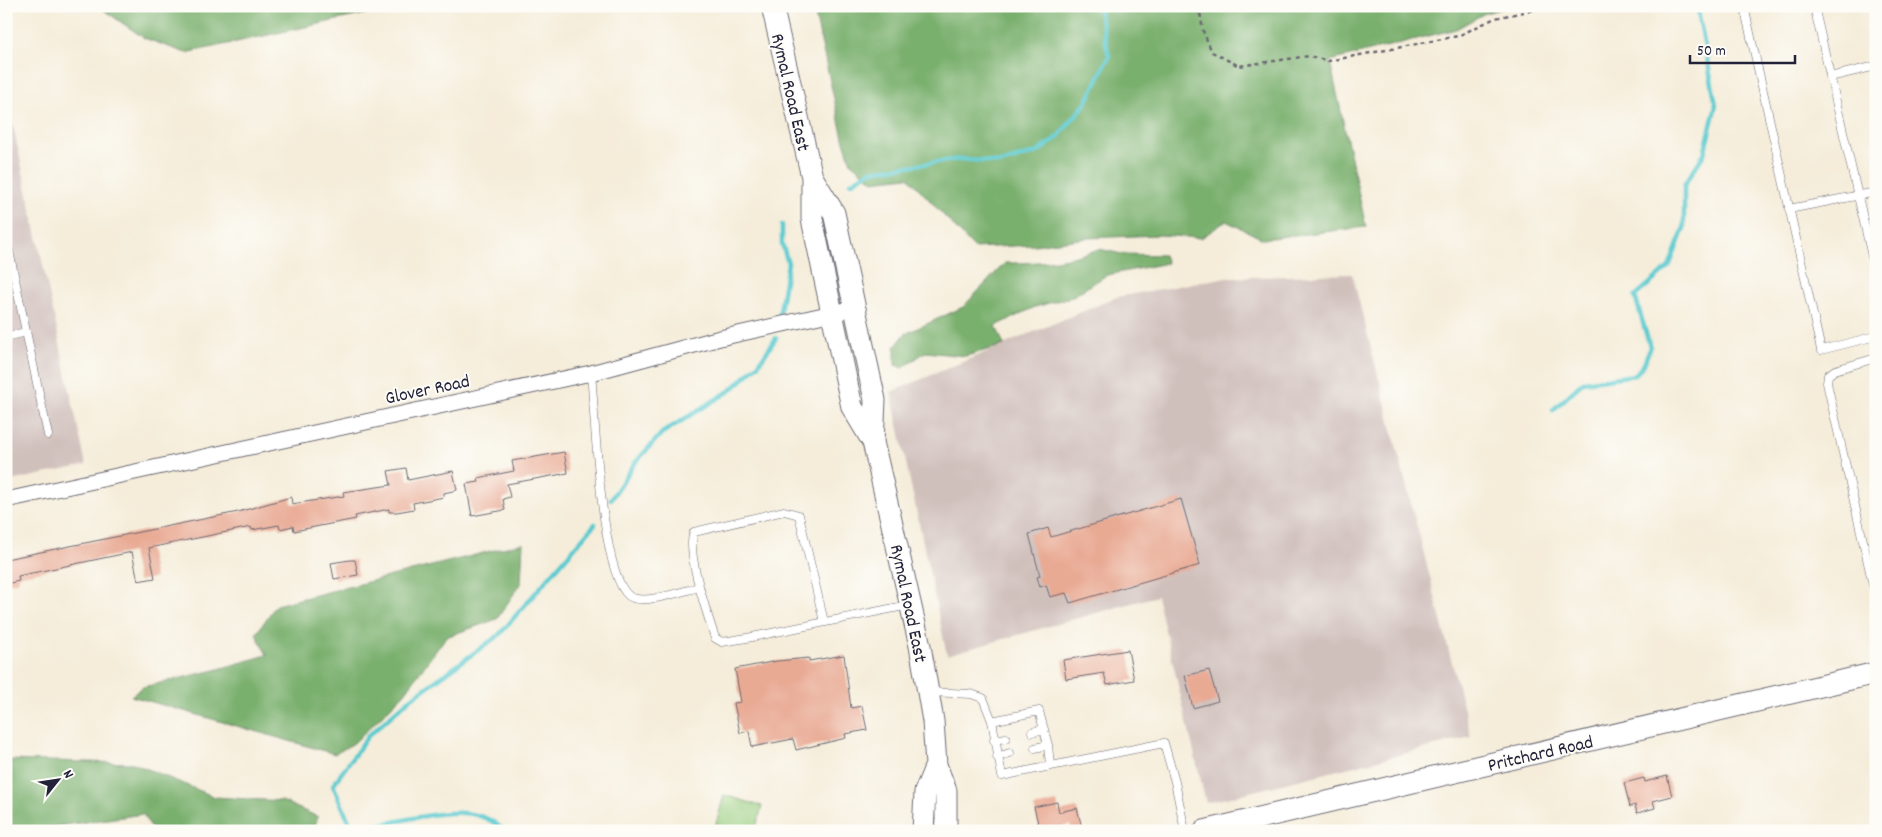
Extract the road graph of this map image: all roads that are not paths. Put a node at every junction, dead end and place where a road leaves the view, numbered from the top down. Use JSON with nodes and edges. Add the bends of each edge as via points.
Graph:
{"nodes":[{"id":1,"x":772,"y":6,"type":"edge"},
{"id":2,"x":1744,"y":6,"type":"edge"},
{"id":3,"x":1814,"y":6,"type":"edge"},
{"id":4,"x":1876,"y":66,"type":"edge"},
{"id":5,"x":1830,"y":77,"type":"junction"},
{"id":6,"x":812,"y":177,"type":"junction"},
{"id":7,"x":1876,"y":192,"type":"edge"},
{"id":8,"x":1858,"y":197,"type":"junction"},
{"id":9,"x":1789,"y":209,"type":"junction"},
{"id":10,"x":6,"y":237,"type":"edge"},
{"id":11,"x":1876,"y":274,"type":"edge"},
{"id":12,"x":855,"y":308,"type":"junction"},
{"id":13,"x":832,"y":314,"type":"junction"},
{"id":14,"x":26,"y":332,"type":"junction"},
{"id":15,"x":1876,"y":336,"type":"edge"},
{"id":16,"x":6,"y":337,"type":"edge"},
{"id":17,"x":1876,"y":358,"type":"edge"},
{"id":18,"x":591,"y":373,"type":"junction"},
{"id":19,"x":48,"y":434,"type":"dead end"},
{"id":20,"x":873,"y":442,"type":"junction"},
{"id":21,"x":6,"y":500,"type":"edge"},
{"id":22,"x":699,"y":587,"type":"junction"},
{"id":23,"x":1876,"y":598,"type":"edge"},
{"id":24,"x":911,"y":605,"type":"junction"},
{"id":25,"x":824,"y":622,"type":"junction"},
{"id":26,"x":1876,"y":673,"type":"edge"},
{"id":27,"x":928,"y":692,"type":"junction"},
{"id":28,"x":992,"y":721,"type":"junction"},
{"id":29,"x":1044,"y":729,"type":"junction"},
{"id":30,"x":1032,"y":732,"type":"dead end"},
{"id":31,"x":1006,"y":738,"type":"dead end"},
{"id":32,"x":994,"y":740,"type":"junction"},
{"id":33,"x":1048,"y":745,"type":"junction"},
{"id":34,"x":1035,"y":748,"type":"dead end"},
{"id":35,"x":1010,"y":753,"type":"dead end"},
{"id":36,"x":997,"y":757,"type":"junction"},
{"id":37,"x":936,"y":765,"type":"junction"},
{"id":38,"x":1050,"y":765,"type":"junction"},
{"id":39,"x":924,"y":831,"type":"edge"},
{"id":40,"x":946,"y":831,"type":"edge"},
{"id":41,"x":1185,"y":831,"type":"edge"},
{"id":42,"x":1204,"y":831,"type":"edge"}],
"edges":[{"from":1,"to":6,"type":"main road","name":"Rymal Road East"},
{"from":2,"to":9,"type":"lane"},
{"from":3,"to":5,"type":"lane"},
{"from":4,"to":5,"type":"lane"},
{"from":5,"to":8,"type":"lane"},
{"from":6,"to":12,"type":"main road","name":"Rymal Road East","via":[[834,213]]},
{"from":6,"to":13,"type":"main road","name":"Rymal Road East","via":[[812,219]]},
{"from":7,"to":8,"type":"lane"},
{"from":8,"to":9,"type":"lane"},
{"from":8,"to":11,"type":"lane"},
{"from":9,"to":15,"type":"lane","via":[[1821,350]]},
{"from":10,"to":14,"type":"lane"},
{"from":12,"to":13,"type":"street","name":"Glover Road"},
{"from":12,"to":20,"type":"main road","name":"Rymal Road East","via":[[875,400]]},
{"from":13,"to":18,"type":"street","name":"Glover Road","via":[[720,338]]},
{"from":13,"to":20,"type":"main road","name":"Rymal Road East","via":[[852,407]]},
{"from":14,"to":16,"type":"lane"},
{"from":14,"to":19,"type":"lane"},
{"from":17,"to":23,"type":"lane","via":[[1835,370],[1828,375],[1827,383]]},
{"from":18,"to":21,"type":"street","name":"Glover Road"},
{"from":18,"to":22,"type":"lane","via":[[600,493],[618,583],[630,597],[646,600]]},
{"from":20,"to":24,"type":"main road","name":"Rymal Road East"},
{"from":22,"to":25,"type":"lane","via":[[716,638],[722,642]]},
{"from":22,"to":25,"type":"lane","via":[[690,539],[694,532],[784,511],[799,515]]},
{"from":24,"to":25,"type":"lane"},
{"from":24,"to":27,"type":"main road","name":"Rymal Road East"},
{"from":26,"to":42,"type":"main road","name":"Pritchard Road"},
{"from":27,"to":28,"type":"lane","via":[[971,694],[983,698]]},
{"from":27,"to":37,"type":"main road","name":"Rymal Road East"},
{"from":28,"to":29,"type":"lane","via":[[1039,711]]},
{"from":28,"to":32,"type":"lane"},
{"from":29,"to":30,"type":"lane"},
{"from":29,"to":33,"type":"lane"},
{"from":31,"to":32,"type":"lane"},
{"from":32,"to":36,"type":"lane"},
{"from":33,"to":34,"type":"lane"},
{"from":33,"to":38,"type":"lane"},
{"from":35,"to":36,"type":"lane"},
{"from":36,"to":38,"type":"lane","via":[[1002,776]]},
{"from":37,"to":39,"type":"main road","name":"Rymal Road East","via":[[925,792]]},
{"from":37,"to":40,"type":"main road","name":"Rymal Road East","via":[[946,791]]},
{"from":38,"to":41,"type":"lane","via":[[1164,743]]}]}
